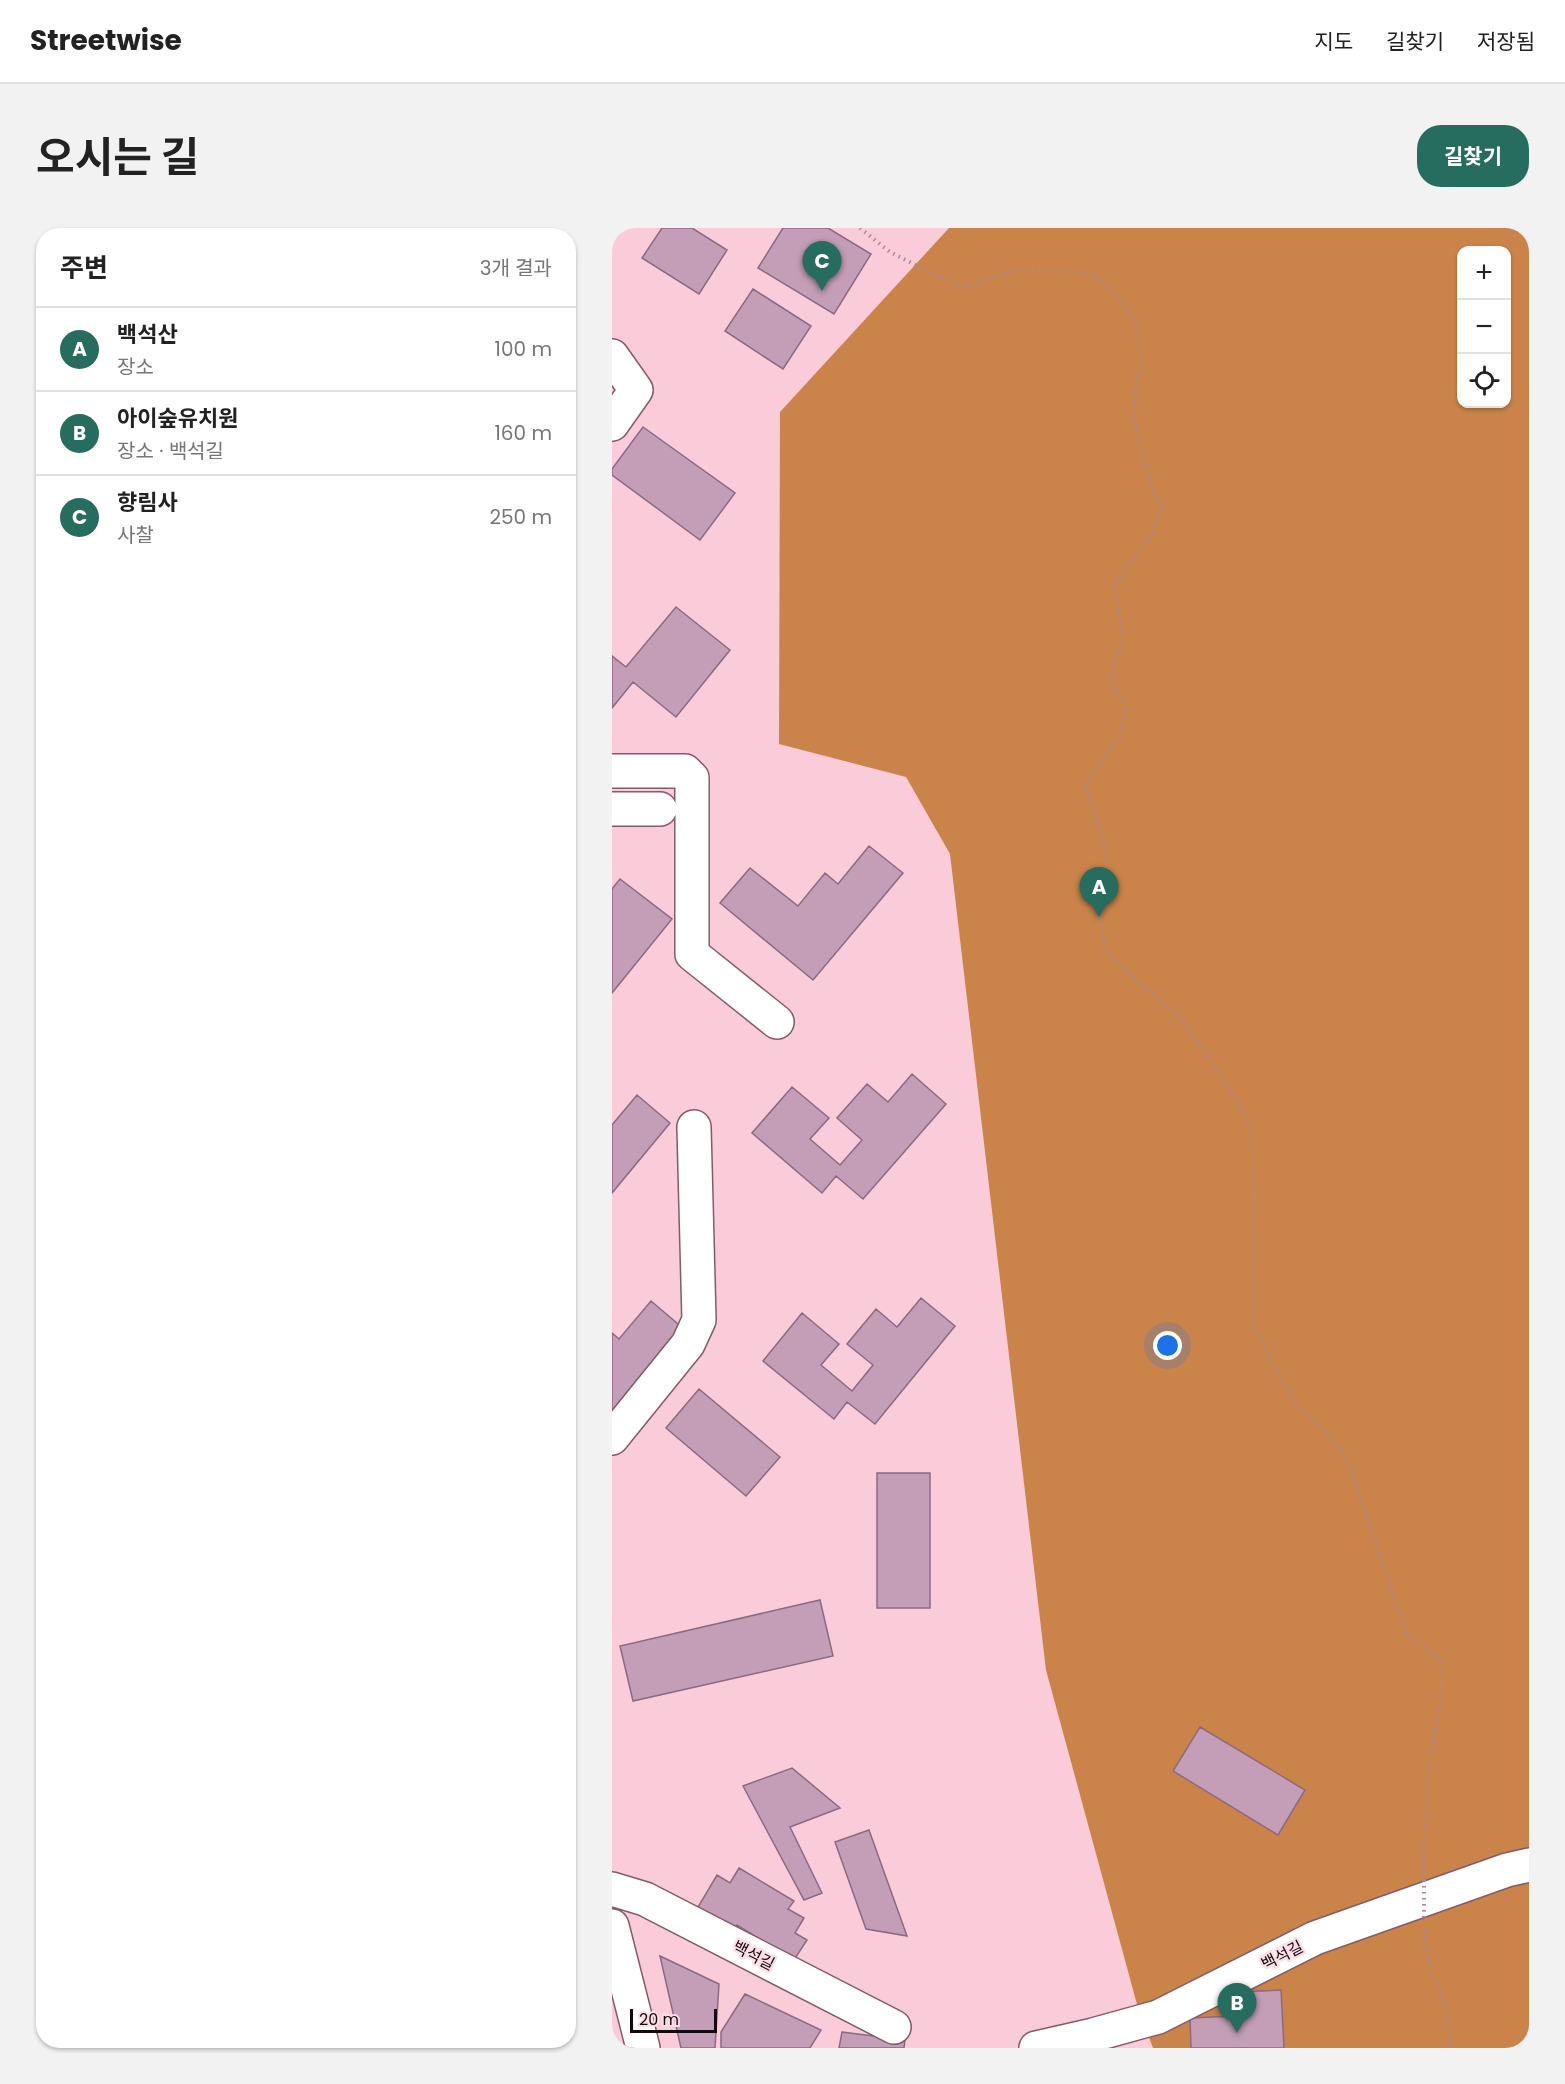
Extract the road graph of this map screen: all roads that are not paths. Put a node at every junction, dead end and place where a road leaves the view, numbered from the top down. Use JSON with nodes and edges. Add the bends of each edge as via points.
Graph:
{"nodes":[{"id":1,"x":612,"y":356,"type":"edge"},
{"id":2,"x":612,"y":424,"type":"edge"},
{"id":3,"x":612,"y":771,"type":"edge"},
{"id":4,"x":612,"y":809,"type":"edge"},
{"id":5,"x":660,"y":809,"type":"dead end"},
{"id":6,"x":777,"y":1022,"type":"dead end"},
{"id":7,"x":694,"y":1127,"type":"dead end"},
{"id":8,"x":612,"y":1438,"type":"edge"},
{"id":9,"x":1529,"y":1864,"type":"edge"},
{"id":10,"x":612,"y":1889,"type":"edge"},
{"id":11,"x":612,"y":1926,"type":"edge"},
{"id":12,"x":894,"y":2027,"type":"dead end"},
{"id":13,"x":643,"y":2048,"type":"edge"},
{"id":14,"x":1036,"y":2048,"type":"edge"}],
"edges":[{"from":1,"to":2,"type":"street","via":[[636,390]]},
{"from":3,"to":6,"type":"street","via":[[685,771],[692,778],[692,954]]},
{"from":4,"to":5,"type":"street"},
{"from":7,"to":8,"type":"street","via":[[699,1320],[687,1344]]},
{"from":9,"to":14,"type":"street","name":"백석길","via":[[1315,1938],[1158,2017]]},
{"from":10,"to":12,"type":"street","name":"백석길","via":[[645,1899]]},
{"from":11,"to":13,"type":"street"}]}
